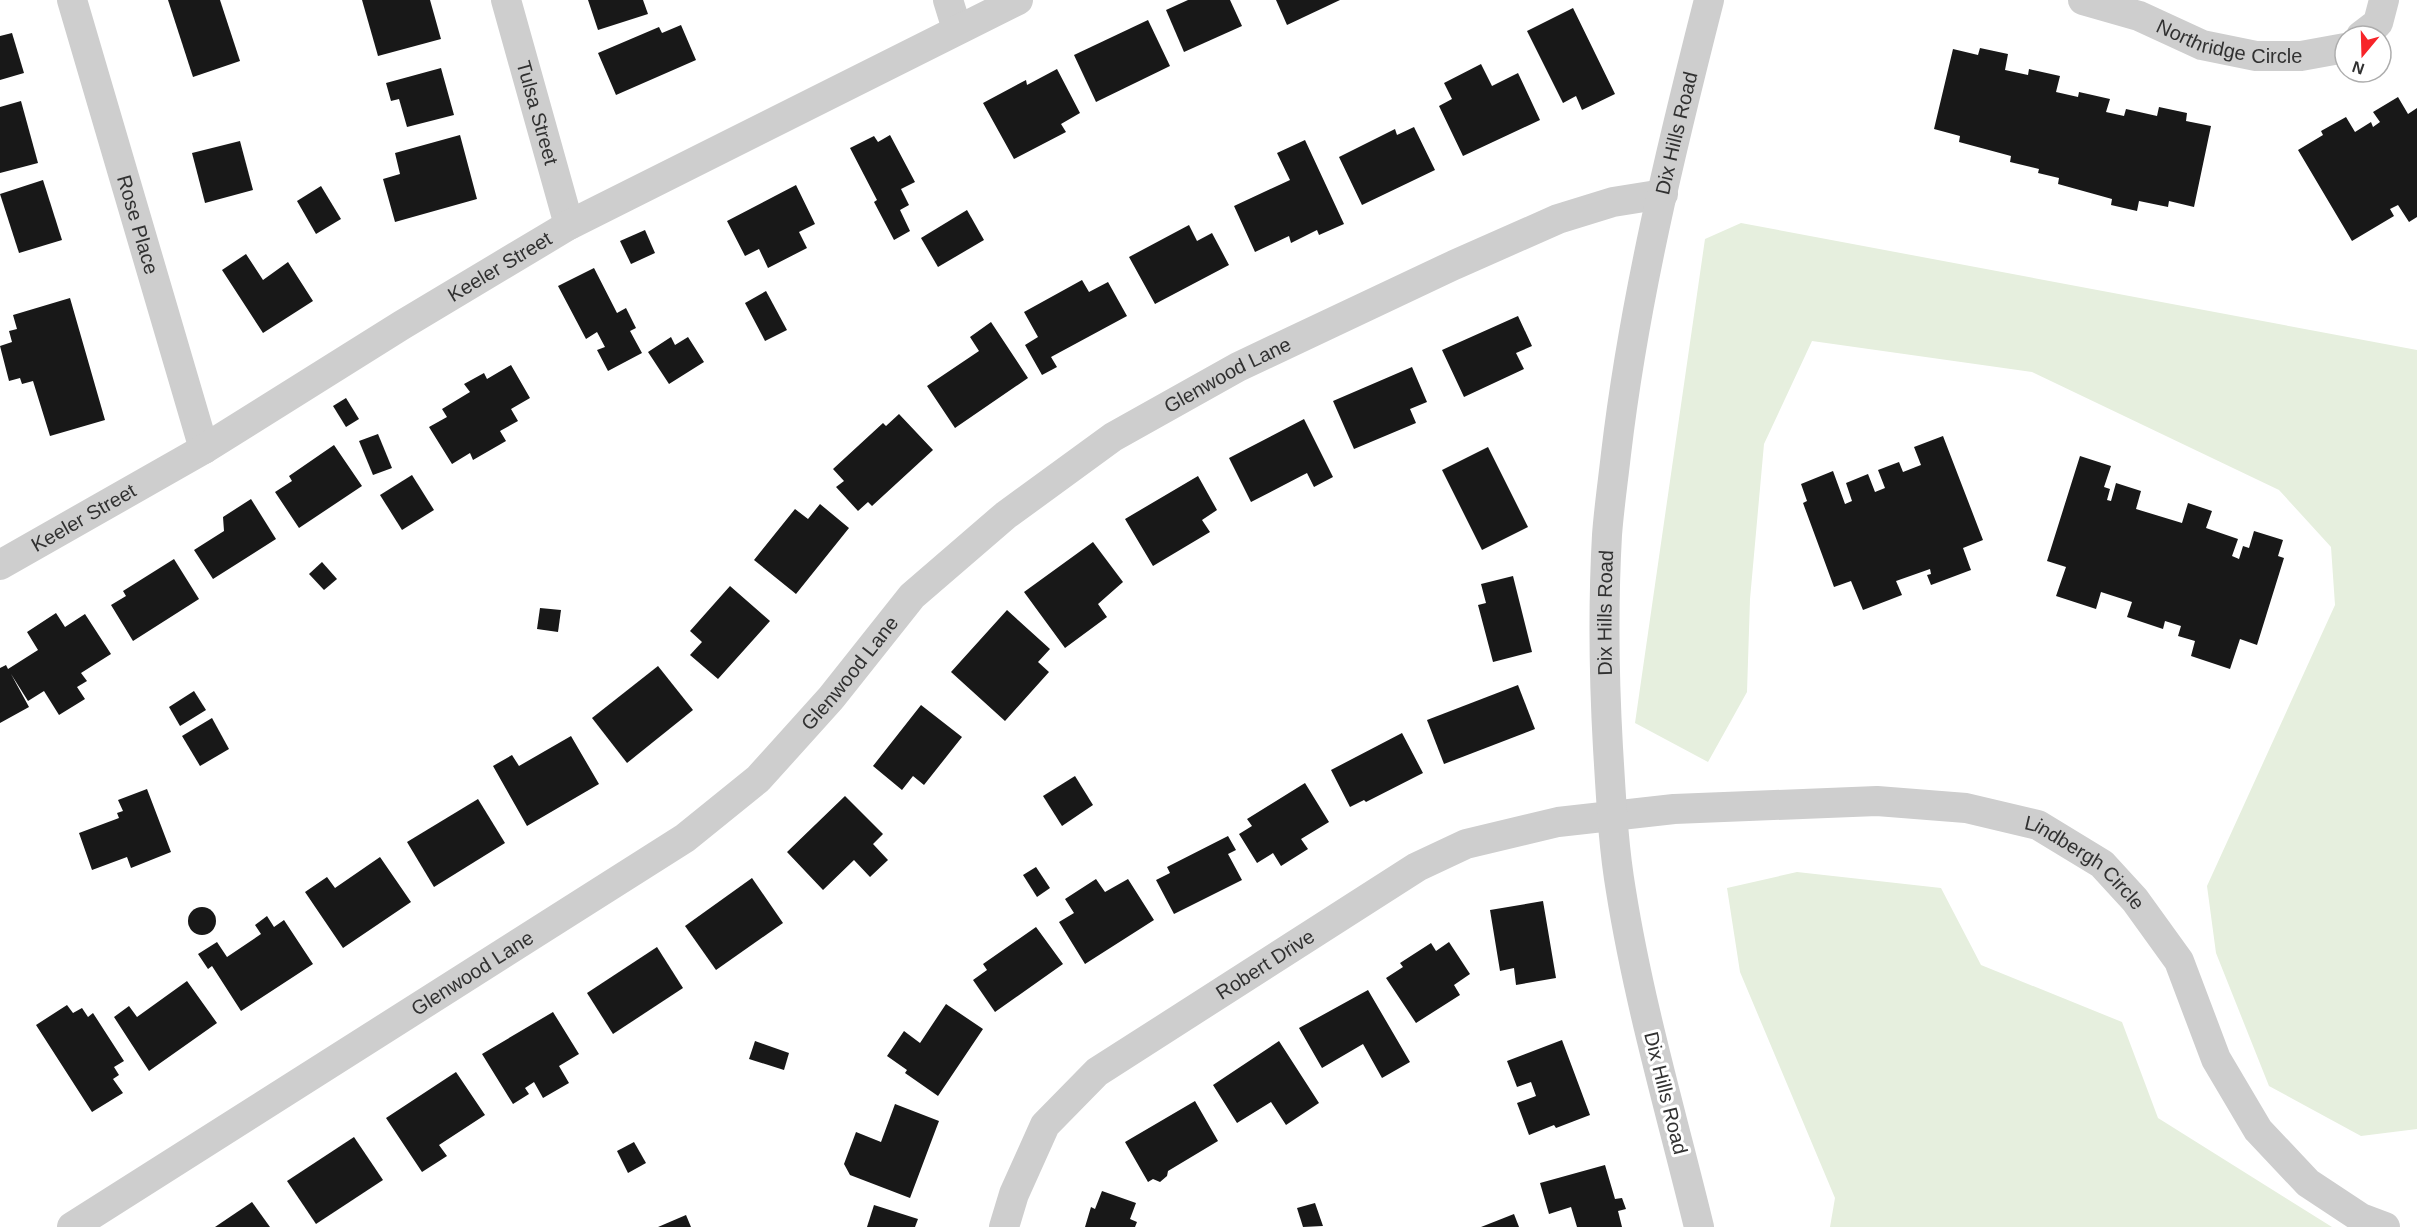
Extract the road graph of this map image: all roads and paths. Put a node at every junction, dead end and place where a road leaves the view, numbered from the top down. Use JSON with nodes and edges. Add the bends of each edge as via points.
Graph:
{"nodes":[{"id":1,"x":72,"y":0,"type":"edge"},
{"id":2,"x":506,"y":0,"type":"edge"},
{"id":3,"x":948,"y":0,"type":"edge"},
{"id":4,"x":1017,"y":0,"type":"edge"},
{"id":5,"x":1709,"y":0,"type":"edge"},
{"id":6,"x":2082,"y":0,"type":"edge"},
{"id":7,"x":2384,"y":0,"type":"edge"},
{"id":8,"x":2377,"y":24,"type":"edge"},
{"id":9,"x":957,"y":29,"type":"junction"},
{"id":10,"x":2333,"y":50,"type":"edge"},
{"id":11,"x":1663,"y":194,"type":"junction"},
{"id":12,"x":570,"y":225,"type":"junction"},
{"id":13,"x":204,"y":449,"type":"junction"},
{"id":14,"x":0,"y":565,"type":"edge"},
{"id":15,"x":1612,"y":817,"type":"junction"},
{"id":16,"x":72,"y":1227,"type":"edge"},
{"id":17,"x":1004,"y":1227,"type":"edge"},
{"id":18,"x":1699,"y":1227,"type":"edge"},
{"id":19,"x":2385,"y":1227,"type":"edge"}],
"edges":[{"from":1,"to":13,"type":"street","name":"Rose Place"},
{"from":2,"to":12,"type":"street","name":"Tulsa Street"},
{"from":3,"to":9,"type":"street"},
{"from":4,"to":9,"type":"street","name":"Keeler Street"},
{"from":5,"to":11,"type":"street","name":"Dix Hills Road"},
{"from":6,"to":10,"type":"street","name":"Northridge Circle","via":[[2139,16],[2202,45],[2256,56],[2301,56]]},
{"from":7,"to":8,"type":"street"},
{"from":9,"to":12,"type":"street","name":"Keeler Street"},
{"from":11,"to":15,"type":"street","name":"Dix Hills Road","via":[[1635,323],[1607,532],[1605,702]]},
{"from":11,"to":16,"type":"street","name":"Glenwood Lane","via":[[1613,202],[1558,219],[1238,367],[1113,437],[1006,515],[912,596],[831,698],[758,779],[685,838]]},
{"from":12,"to":13,"type":"street","name":"Keeler Street"},
{"from":13,"to":14,"type":"street","name":"Keeler Street"},
{"from":15,"to":17,"type":"street","name":"Robert Drive","via":[[1558,822],[1466,844],[1417,867],[1097,1072],[1045,1125],[1014,1194]]},
{"from":15,"to":18,"type":"street","name":"Dix Hills Road","via":[[1634,963]]},
{"from":15,"to":19,"type":"street","name":"Lindbergh Circle","via":[[1674,809],[1877,801],[1966,808],[2038,825],[2102,864],[2135,900],[2179,961],[2216,1059],[2258,1130],[2308,1183],[2361,1218]]}]}
